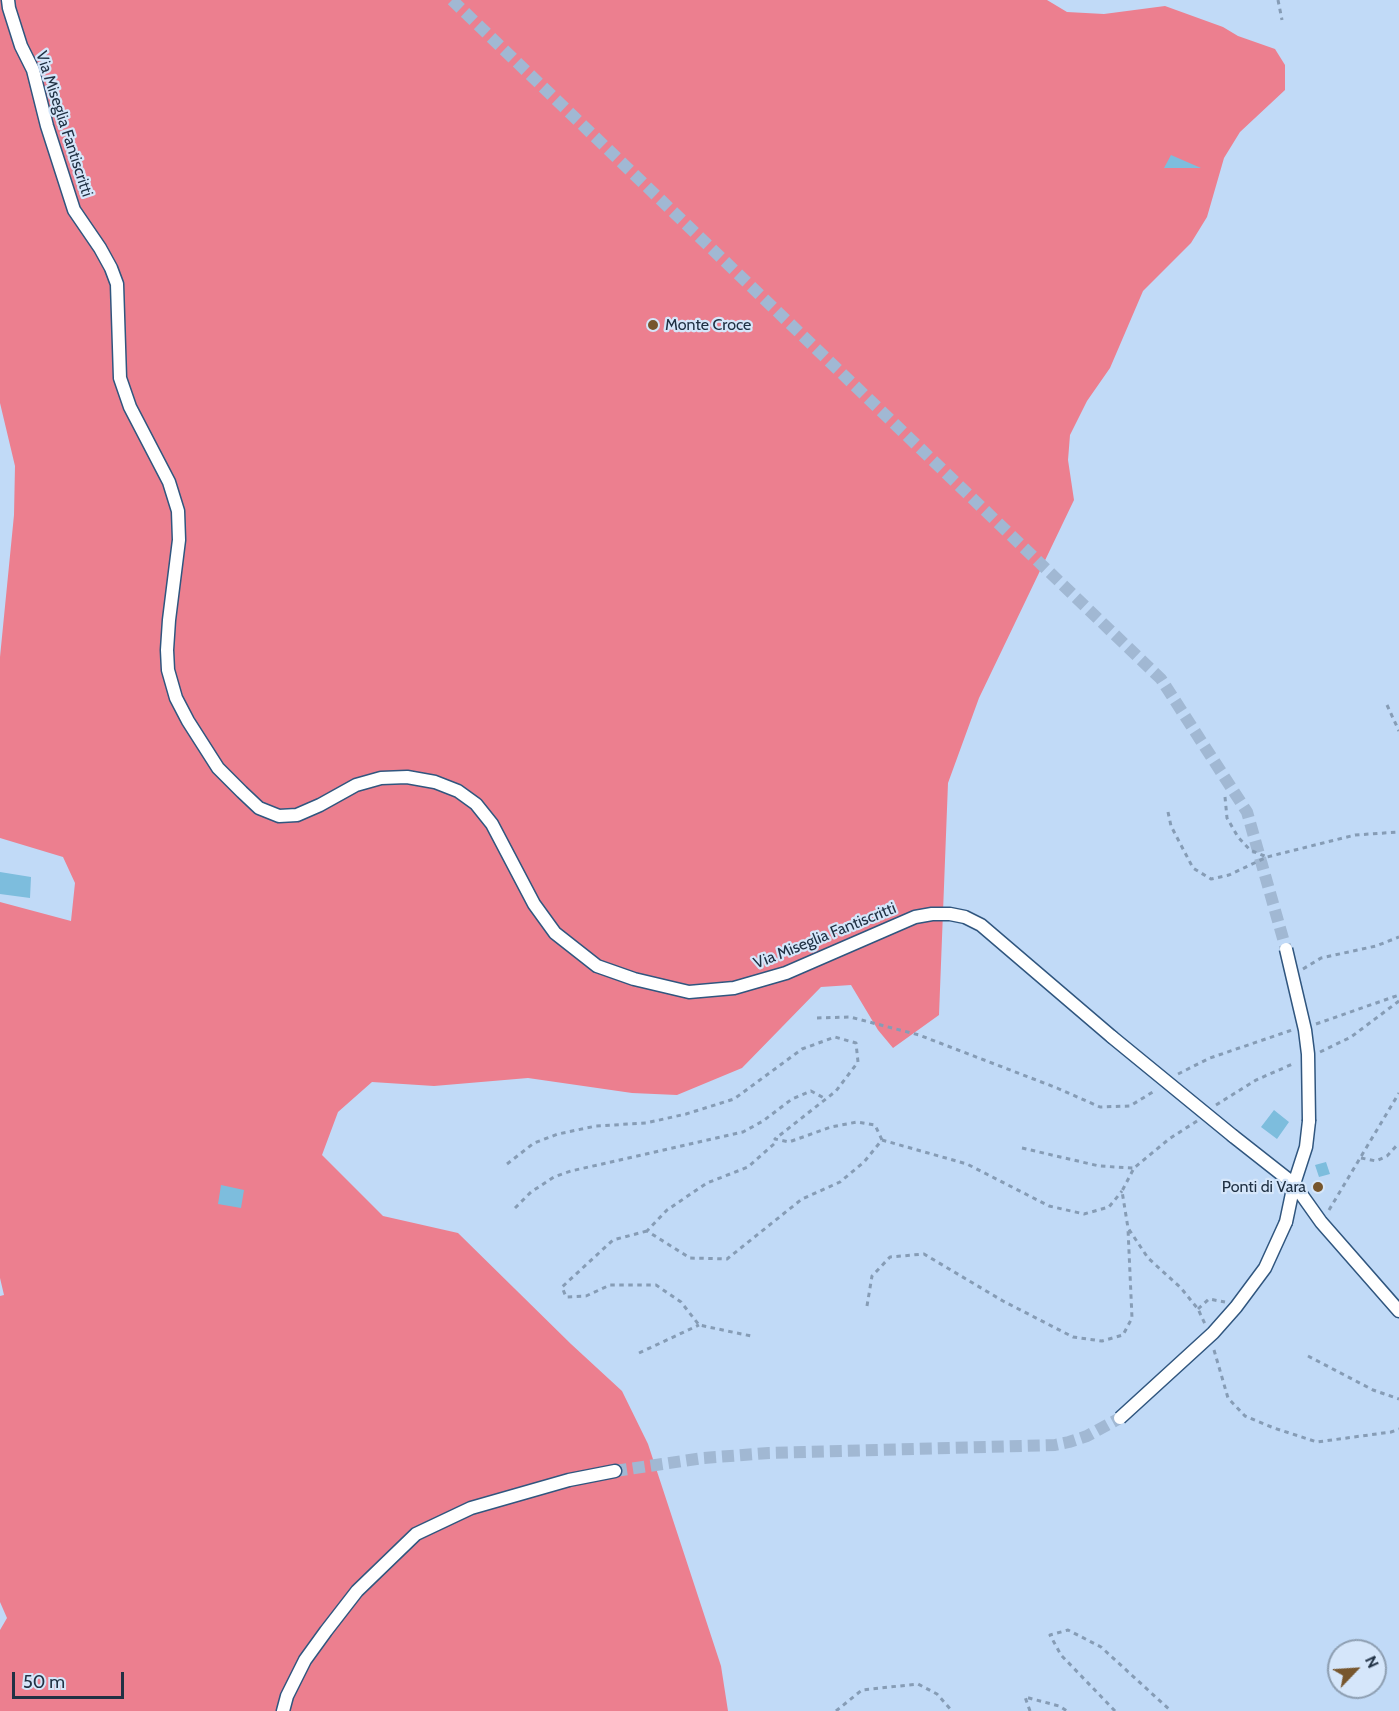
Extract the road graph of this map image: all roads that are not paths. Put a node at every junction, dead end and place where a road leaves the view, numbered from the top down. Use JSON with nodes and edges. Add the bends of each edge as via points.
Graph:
{"nodes":[{"id":1,"x":8,"y":0,"type":"edge"},
{"id":2,"x":1286,"y":949,"type":"tunnel mouth"},
{"id":3,"x":1294,"y":1185,"type":"junction"},
{"id":4,"x":1399,"y":1311,"type":"edge"},
{"id":5,"x":1120,"y":1418,"type":"tunnel mouth"},
{"id":6,"x":615,"y":1471,"type":"tunnel mouth"},
{"id":7,"x":283,"y":1711,"type":"edge"}],
"edges":[{"from":1,"to":3,"type":"street","name":"Via Miseglia Fantiscritti","bridge":true,"via":[[74,210],[114,276],[120,378],[130,407],[169,482],[178,511],[179,540],[167,650],[176,698],[218,768],[259,808],[279,816],[297,815],[356,785],[381,778],[407,777],[458,791],[476,804],[492,824],[534,904],[555,933],[597,966],[689,992],[734,988],[786,973],[915,917],[964,917],[981,925]]},
{"from":2,"to":3,"type":"street","bridge":true,"via":[[1308,1054],[1309,1121],[1306,1147]]},
{"from":3,"to":4,"type":"street","name":"Via Miseglia Fantiscritti"},
{"from":3,"to":5,"type":"street","bridge":true,"via":[[1286,1222],[1265,1268],[1236,1307],[1214,1333]]},
{"from":6,"to":7,"type":"street","via":[[471,1508],[416,1534],[357,1591],[326,1631],[305,1660]]}]}
